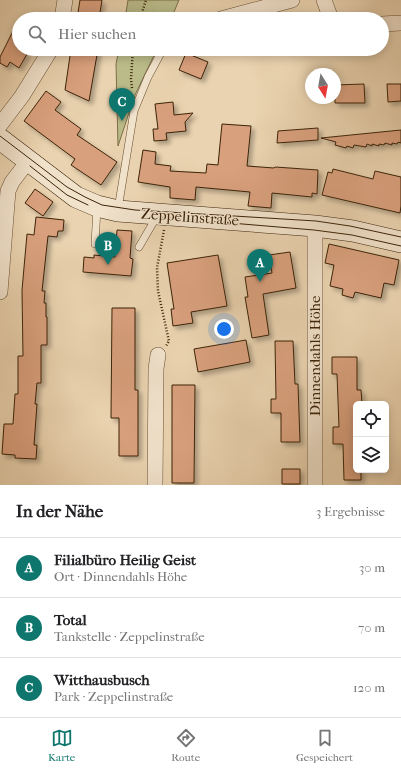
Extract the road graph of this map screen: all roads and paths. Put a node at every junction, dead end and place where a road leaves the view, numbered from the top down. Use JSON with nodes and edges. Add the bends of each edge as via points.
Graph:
{"nodes":[{"id":1,"x":65,"y":0,"type":"edge"},
{"id":2,"x":146,"y":0,"type":"edge"},
{"id":3,"x":292,"y":0,"type":"edge"},
{"id":4,"x":324,"y":0,"type":"edge"},
{"id":5,"x":63,"y":12,"type":"edge"},
{"id":6,"x":142,"y":12,"type":"edge"},
{"id":7,"x":247,"y":12,"type":"edge"},
{"id":8,"x":328,"y":12,"type":"edge"},
{"id":9,"x":401,"y":23,"type":"edge"},
{"id":10,"x":389,"y":24,"type":"edge"},
{"id":11,"x":46,"y":56,"type":"edge"},
{"id":12,"x":133,"y":56,"type":"edge"},
{"id":13,"x":159,"y":56,"type":"edge"},
{"id":14,"x":134,"y":111,"type":"junction"},
{"id":15,"x":0,"y":126,"type":"edge"},
{"id":16,"x":0,"y":139,"type":"edge"},
{"id":17,"x":28,"y":161,"type":"junction"},
{"id":18,"x":97,"y":206,"type":"junction"},
{"id":19,"x":118,"y":211,"type":"junction"},
{"id":20,"x":162,"y":215,"type":"junction"},
{"id":21,"x":315,"y":226,"type":"junction"},
{"id":22,"x":401,"y":242,"type":"edge"},
{"id":23,"x":95,"y":244,"type":"dead end"},
{"id":24,"x":140,"y":247,"type":"dead end"},
{"id":25,"x":2,"y":252,"type":"edge"},
{"id":26,"x":0,"y":292,"type":"edge"},
{"id":27,"x":158,"y":355,"type":"joint"},
{"id":28,"x":154,"y":485,"type":"edge"},
{"id":29,"x":315,"y":485,"type":"edge"}],
"edges":[{"from":1,"to":5,"type":"street"},
{"from":2,"to":6,"type":"path"},
{"from":3,"to":7,"type":"street"},
{"from":4,"to":8,"type":"street"},
{"from":9,"to":10,"type":"street"},
{"from":11,"to":15,"type":"street"},
{"from":12,"to":14,"type":"path","via":[[131,79]]},
{"from":13,"to":14,"type":"lane"},
{"from":14,"to":19,"type":"lane"},
{"from":16,"to":17,"type":"main road","name":"Zeppelinstraße"},
{"from":17,"to":18,"type":"main road","name":"Zeppelinstraße","via":[[76,197]]},
{"from":17,"to":25,"type":"street","via":[[8,191]]},
{"from":18,"to":19,"type":"main road","name":"Zeppelinstraße"},
{"from":18,"to":23,"type":"lane"},
{"from":19,"to":20,"type":"main road","name":"Zeppelinstraße"},
{"from":20,"to":21,"type":"main road","name":"Zeppelinstraße"},
{"from":20,"to":24,"type":"lane"},
{"from":20,"to":27,"type":"path","via":[[158,291],[169,342]]},
{"from":21,"to":22,"type":"main road","name":"Zeppelinstraße"},
{"from":21,"to":29,"type":"street","name":"Dinnendahls Höhe"},
{"from":25,"to":26,"type":"street"},
{"from":27,"to":28,"type":"street"}]}
